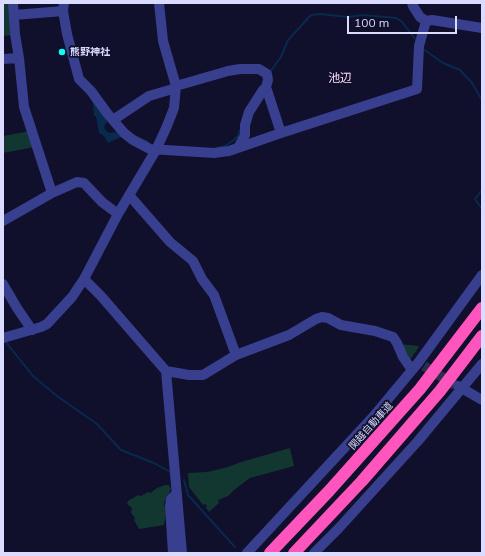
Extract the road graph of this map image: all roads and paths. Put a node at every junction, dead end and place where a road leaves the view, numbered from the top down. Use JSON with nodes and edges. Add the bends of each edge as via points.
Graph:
{"nodes":[{"id":1,"x":13,"y":3,"type":"edge"},
{"id":2,"x":159,"y":3,"type":"edge"},
{"id":3,"x":412,"y":3,"type":"edge"},
{"id":4,"x":63,"y":7,"type":"edge"},
{"id":5,"x":14,"y":15,"type":"junction"},
{"id":6,"x":426,"y":21,"type":"junction"},
{"id":7,"x":482,"y":28,"type":"edge"},
{"id":8,"x":19,"y":58,"type":"junction"},
{"id":9,"x":3,"y":59,"type":"edge"},
{"id":10,"x":176,"y":87,"type":"junction"},
{"id":11,"x":266,"y":87,"type":"junction"},
{"id":12,"x":113,"y":120,"type":"junction"},
{"id":13,"x":280,"y":133,"type":"junction"},
{"id":14,"x":238,"y":148,"type":"junction"},
{"id":15,"x":156,"y":150,"type":"junction"},
{"id":16,"x":52,"y":193,"type":"junction"},
{"id":17,"x":129,"y":195,"type":"junction"},
{"id":18,"x":118,"y":214,"type":"junction"},
{"id":19,"x":3,"y":221,"type":"edge"},
{"id":20,"x":482,"y":275,"type":"edge"},
{"id":21,"x":84,"y":279,"type":"junction"},
{"id":22,"x":3,"y":284,"type":"edge"},
{"id":23,"x":482,"y":308,"type":"edge"},
{"id":24,"x":32,"y":330,"type":"junction"},
{"id":25,"x":482,"y":336,"type":"edge"},
{"id":26,"x":5,"y":337,"type":"edge"},
{"id":27,"x":236,"y":355,"type":"junction"},
{"id":28,"x":482,"y":364,"type":"edge"},
{"id":29,"x":418,"y":366,"type":"junction"},
{"id":30,"x":166,"y":371,"type":"junction"},
{"id":31,"x":460,"y":388,"type":"junction"},
{"id":32,"x":482,"y":400,"type":"edge"},
{"id":33,"x":177,"y":494,"type":"junction"},
{"id":34,"x":173,"y":553,"type":"edge"},
{"id":35,"x":182,"y":553,"type":"edge"},
{"id":36,"x":247,"y":553,"type":"edge"},
{"id":37,"x":270,"y":553,"type":"edge"},
{"id":38,"x":294,"y":553,"type":"edge"},
{"id":39,"x":314,"y":553,"type":"edge"}],
"edges":[{"from":1,"to":5,"type":"street"},
{"from":2,"to":10,"type":"street","via":[[163,41]]},
{"from":3,"to":6,"type":"street","via":[[420,17]]},
{"from":4,"to":5,"type":"street"},
{"from":4,"to":12,"type":"street","via":[[79,79],[92,91]]},
{"from":5,"to":8,"type":"street"},
{"from":6,"to":7,"type":"street"},
{"from":6,"to":13,"type":"street","via":[[419,44],[417,89]]},
{"from":8,"to":9,"type":"street"},
{"from":8,"to":16,"type":"street","via":[[24,107]]},
{"from":10,"to":11,"type":"street","via":[[228,70],[253,68],[267,74]]},
{"from":10,"to":12,"type":"street","via":[[149,96]]},
{"from":10,"to":15,"type":"street","via":[[172,116]]},
{"from":11,"to":13,"type":"street"},
{"from":11,"to":14,"type":"street","via":[[249,112],[245,135]]},
{"from":12,"to":15,"type":"street","via":[[133,140]]},
{"from":13,"to":14,"type":"street"},
{"from":14,"to":15,"type":"street","via":[[214,153]]},
{"from":15,"to":17,"type":"street"},
{"from":16,"to":18,"type":"street","via":[[77,182],[84,183]]},
{"from":16,"to":19,"type":"street"},
{"from":17,"to":18,"type":"street"},
{"from":17,"to":27,"type":"street","via":[[170,242],[193,261],[214,295]]},
{"from":18,"to":21,"type":"street"},
{"from":20,"to":29,"type":"street"},
{"from":21,"to":24,"type":"street","via":[[51,321]]},
{"from":21,"to":30,"type":"street","via":[[104,298]]},
{"from":22,"to":24,"type":"street"},
{"from":23,"to":37,"type":"highway","name":"関越自動車道","via":[[420,389]]},
{"from":24,"to":26,"type":"street"},
{"from":25,"to":38,"type":"highway","via":[[430,403],[362,481]]},
{"from":27,"to":29,"type":"street","via":[[289,335],[316,319],[325,317],[341,325],[393,337],[403,358]]},
{"from":27,"to":30,"type":"street","via":[[203,375]]},
{"from":28,"to":31,"type":"street"},
{"from":29,"to":36,"type":"street"},
{"from":30,"to":33,"type":"street"},
{"from":31,"to":32,"type":"street"},
{"from":31,"to":39,"type":"street","via":[[382,481]]},
{"from":33,"to":34,"type":"street","via":[[171,500],[170,506]]},
{"from":33,"to":35,"type":"street"}]}
